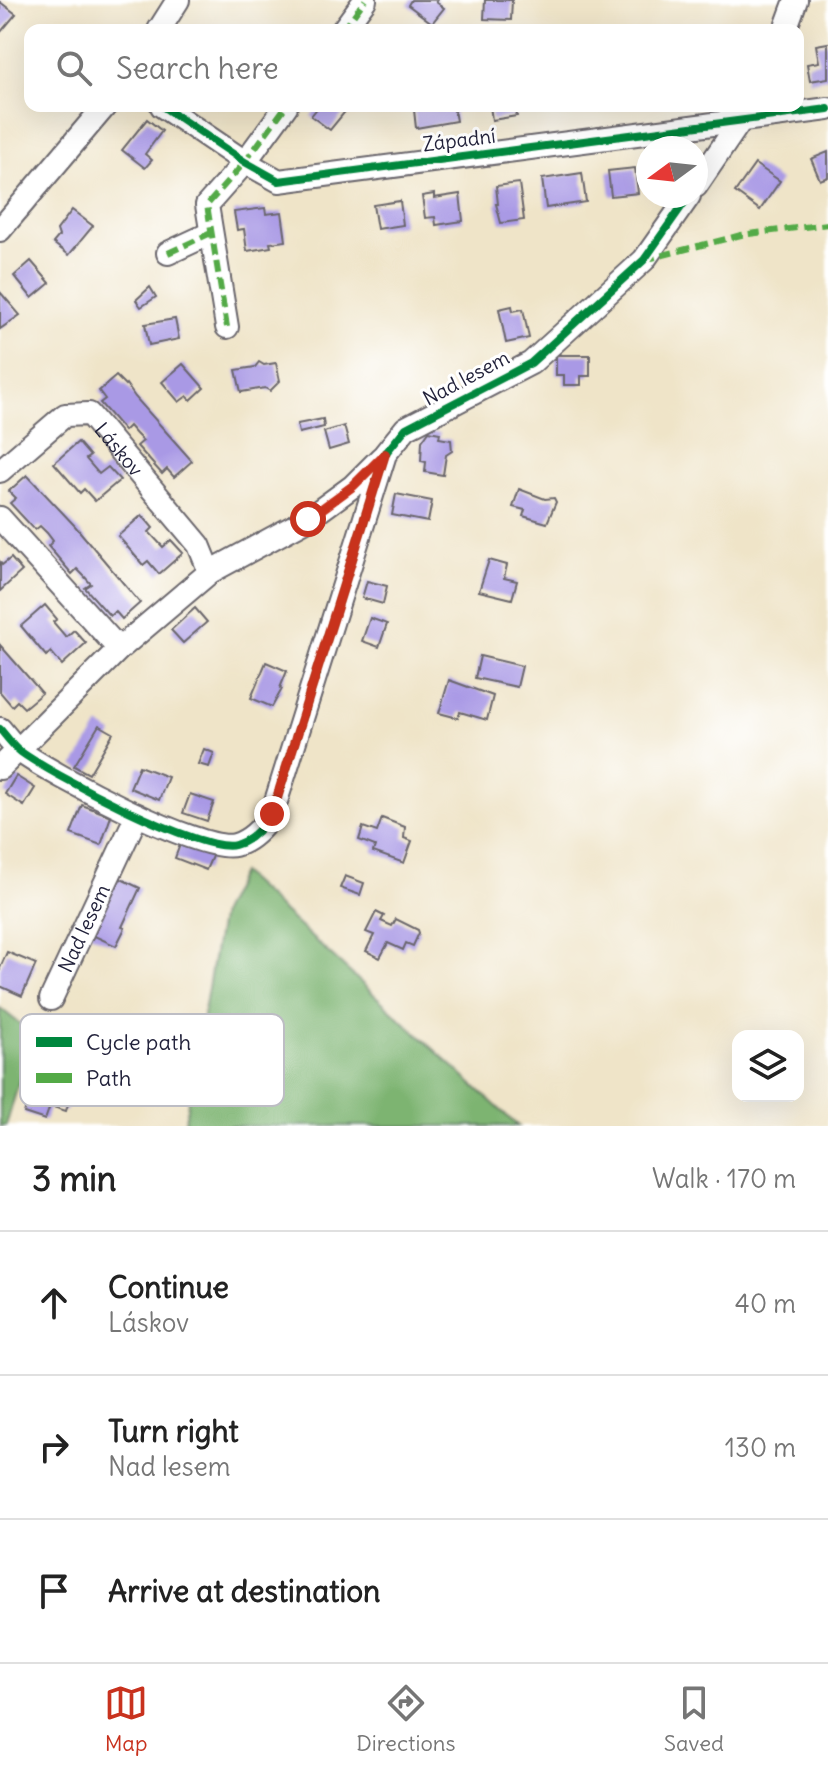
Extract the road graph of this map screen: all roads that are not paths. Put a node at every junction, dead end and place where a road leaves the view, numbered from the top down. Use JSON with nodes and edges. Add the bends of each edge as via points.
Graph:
{"nodes":[{"id":1,"x":178,"y":0,"type":"edge"},
{"id":2,"x":365,"y":0,"type":"edge"},
{"id":3,"x":796,"y":0,"type":"edge"},
{"id":4,"x":163,"y":24,"type":"edge"},
{"id":5,"x":347,"y":24,"type":"edge"},
{"id":6,"x":787,"y":24,"type":"edge"},
{"id":7,"x":828,"y":109,"type":"edge"},
{"id":8,"x":804,"y":110,"type":"edge"},
{"id":9,"x":100,"y":112,"type":"edge"},
{"id":10,"x":171,"y":112,"type":"edge"},
{"id":11,"x":282,"y":112,"type":"edge"},
{"id":12,"x":778,"y":112,"type":"edge"},
{"id":13,"x":745,"y":114,"type":"edge"},
{"id":14,"x":245,"y":162,"type":"junction"},
{"id":15,"x":708,"y":168,"type":"edge"},
{"id":16,"x":681,"y":208,"type":"edge"},
{"id":17,"x":0,"y":230,"type":"edge"},
{"id":18,"x":211,"y":233,"type":"junction"},
{"id":19,"x":168,"y":253,"type":"dead end"},
{"id":20,"x":227,"y":327,"type":"dead end"},
{"id":21,"x":385,"y":454,"type":"junction"},
{"id":22,"x":0,"y":471,"type":"edge"},
{"id":23,"x":0,"y":518,"type":"edge"},
{"id":24,"x":210,"y":572,"type":"junction"},
{"id":25,"x":119,"y":649,"type":"junction"},
{"id":26,"x":0,"y":729,"type":"edge"},
{"id":27,"x":18,"y":750,"type":"junction"},
{"id":28,"x":0,"y":768,"type":"edge"},
{"id":29,"x":137,"y":815,"type":"junction"},
{"id":30,"x":51,"y":999,"type":"dead end"}],
"edges":[{"from":1,"to":4,"type":"street"},
{"from":2,"to":5,"type":"street"},
{"from":3,"to":6,"type":"street"},
{"from":7,"to":8,"type":"street","name":"Západní"},
{"from":9,"to":17,"type":"street"},
{"from":10,"to":14,"type":"street","name":"Západní"},
{"from":11,"to":14,"type":"street"},
{"from":12,"to":13,"type":"street","name":"Západní"},
{"from":13,"to":14,"type":"street","name":"Západní","via":[[279,181]]},
{"from":13,"to":15,"type":"street"},
{"from":14,"to":18,"type":"street","via":[[207,205]]},
{"from":16,"to":21,"type":"street","name":"Nad lesem","via":[[644,260],[531,363],[406,428]]},
{"from":18,"to":19,"type":"street"},
{"from":18,"to":20,"type":"street"},
{"from":21,"to":24,"type":"street","via":[[308,519]]},
{"from":21,"to":29,"type":"street","name":"Nad lesem","via":[[272,814],[261,830],[233,846],[195,839]]},
{"from":22,"to":24,"type":"street","name":"Láskov","via":[[65,415],[89,414],[199,545]]},
{"from":23,"to":25,"type":"street"},
{"from":24,"to":25,"type":"street"},
{"from":25,"to":27,"type":"street"},
{"from":26,"to":27,"type":"street"},
{"from":27,"to":28,"type":"street"},
{"from":27,"to":29,"type":"street","name":"Nad lesem"},
{"from":29,"to":30,"type":"street","name":"Nad lesem"}]}
